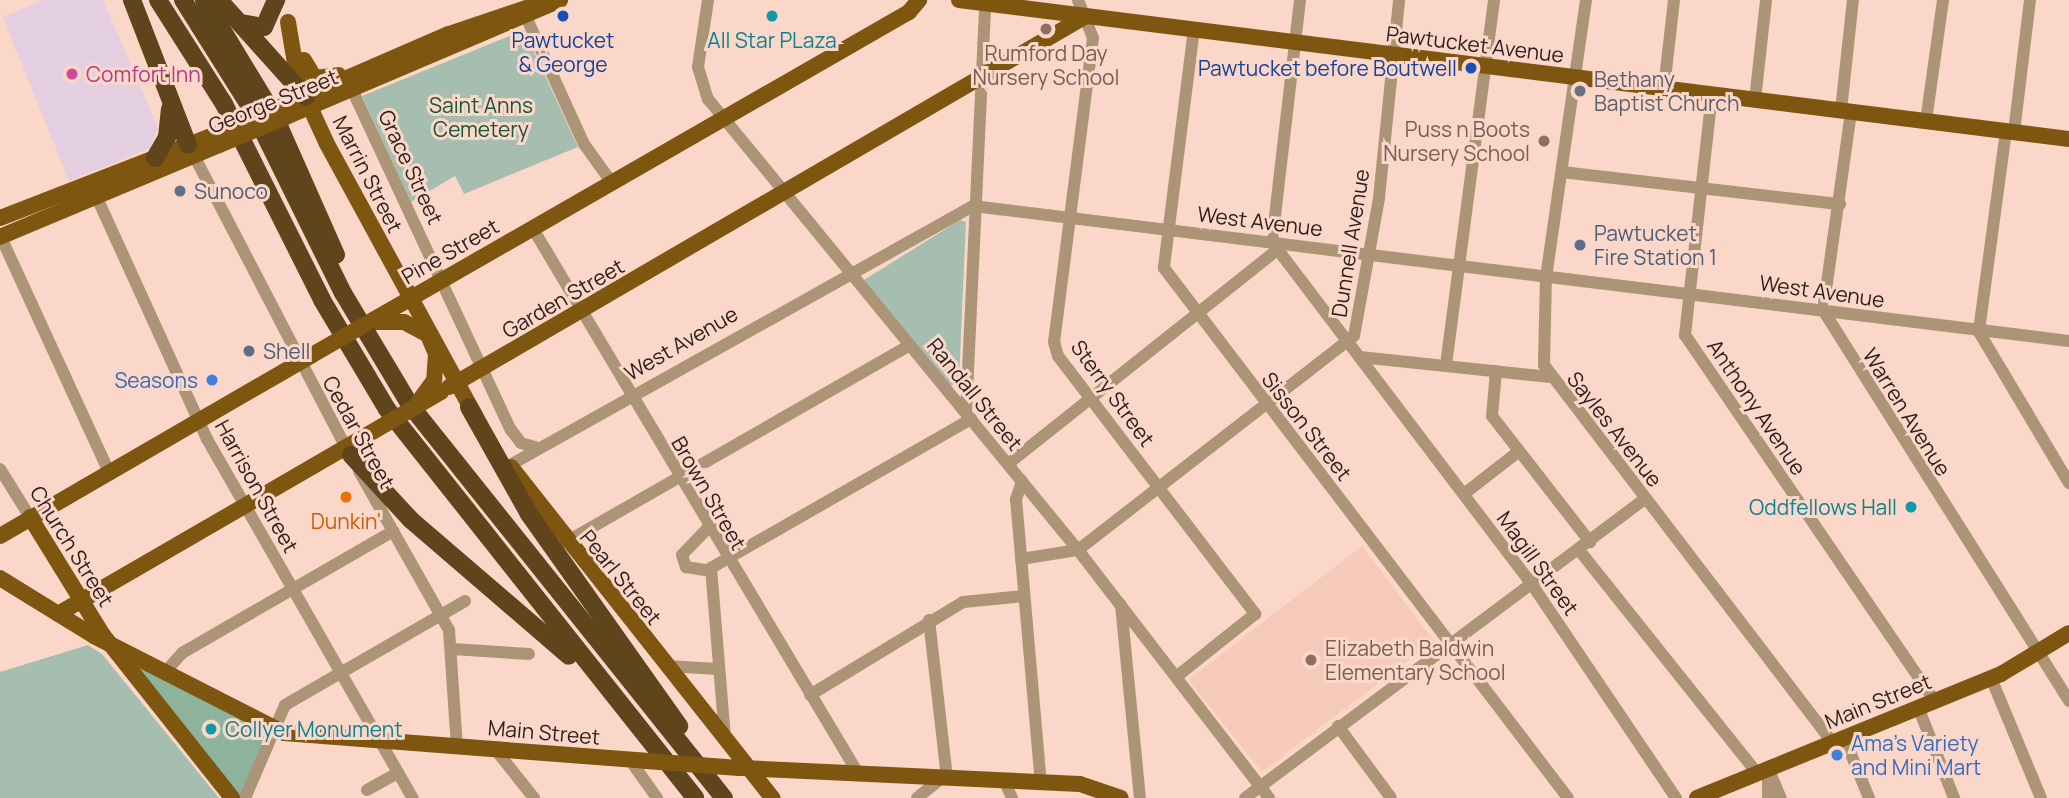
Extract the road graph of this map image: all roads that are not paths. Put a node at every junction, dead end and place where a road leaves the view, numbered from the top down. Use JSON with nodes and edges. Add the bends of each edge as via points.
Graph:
{"nodes":[{"id":1,"x":132,"y":0,"type":"edge"},
{"id":2,"x":158,"y":0,"type":"edge"},
{"id":3,"x":183,"y":0,"type":"edge"},
{"id":4,"x":204,"y":0,"type":"edge"},
{"id":5,"x":219,"y":0,"type":"edge"},
{"id":6,"x":553,"y":0,"type":"edge"},
{"id":7,"x":560,"y":0,"type":"edge"},
{"id":8,"x":701,"y":0,"type":"edge"},
{"id":9,"x":708,"y":0,"type":"edge"},
{"id":10,"x":919,"y":0,"type":"edge"},
{"id":11,"x":959,"y":0,"type":"edge"},
{"id":12,"x":1058,"y":0,"type":"edge"},
{"id":13,"x":1078,"y":0,"type":"edge"},
{"id":14,"x":1300,"y":0,"type":"edge"},
{"id":15,"x":1399,"y":0,"type":"edge"},
{"id":16,"x":1494,"y":0,"type":"edge"},
{"id":17,"x":1586,"y":0,"type":"edge"},
{"id":18,"x":1674,"y":0,"type":"edge"},
{"id":19,"x":1766,"y":0,"type":"edge"},
{"id":20,"x":1853,"y":0,"type":"edge"},
{"id":21,"x":1943,"y":0,"type":"edge"},
{"id":22,"x":2030,"y":0,"type":"edge"},
{"id":23,"x":281,"y":1,"type":"edge"},
{"id":24,"x":985,"y":3,"type":"junction"},
{"id":25,"x":1043,"y":11,"type":"junction"},
{"id":26,"x":1086,"y":16,"type":"junction"},
{"id":27,"x":706,"y":18,"type":"junction"},
{"id":28,"x":237,"y":19,"type":"junction"},
{"id":29,"x":527,"y":19,"type":"junction"},
{"id":30,"x":288,"y":22,"type":"junction"},
{"id":31,"x":1194,"y":29,"type":"junction"},
{"id":32,"x":429,"y":42,"type":"junction"},
{"id":33,"x":1295,"y":42,"type":"junction"},
{"id":34,"x":1394,"y":55,"type":"junction"},
{"id":35,"x":304,"y":60,"type":"junction"},
{"id":36,"x":1484,"y":66,"type":"junction"},
{"id":37,"x":1574,"y":77,"type":"junction"},
{"id":38,"x":981,"y":81,"type":"junction"},
{"id":39,"x":350,"y":86,"type":"junction"},
{"id":40,"x":1664,"y":88,"type":"junction"},
{"id":41,"x":1712,"y":94,"type":"junction"},
{"id":42,"x":1755,"y":100,"type":"junction"},
{"id":43,"x":308,"y":102,"type":"junction"},
{"id":44,"x":170,"y":109,"type":"junction"},
{"id":45,"x":1846,"y":111,"type":"junction"},
{"id":46,"x":723,"y":118,"type":"junction"},
{"id":47,"x":1926,"y":121,"type":"junction"},
{"id":48,"x":2010,"y":132,"type":"junction"},
{"id":49,"x":2069,"y":139,"type":"edge"},
{"id":50,"x":191,"y":150,"type":"junction"},
{"id":51,"x":155,"y":158,"type":"junction"},
{"id":52,"x":1562,"y":172,"type":"junction"},
{"id":53,"x":90,"y":181,"type":"junction"},
{"id":54,"x":612,"y":183,"type":"junction"},
{"id":55,"x":1700,"y":188,"type":"junction"},
{"id":56,"x":786,"y":195,"type":"junction"},
{"id":57,"x":97,"y":197,"type":"junction"},
{"id":58,"x":1840,"y":204,"type":"junction"},
{"id":59,"x":973,"y":206,"type":"junction"},
{"id":60,"x":1073,"y":215,"type":"junction"},
{"id":61,"x":0,"y":218,"type":"edge"},
{"id":62,"x":532,"y":227,"type":"junction"},
{"id":63,"x":1169,"y":228,"type":"junction"},
{"id":64,"x":0,"y":236,"type":"edge"},
{"id":65,"x":1275,"y":246,"type":"junction"},
{"id":66,"x":1369,"y":254,"type":"junction"},
{"id":67,"x":1459,"y":264,"type":"junction"},
{"id":68,"x":849,"y":271,"type":"junction"},
{"id":69,"x":1546,"y":276,"type":"junction"},
{"id":70,"x":441,"y":281,"type":"junction"},
{"id":71,"x":343,"y":293,"type":"junction"},
{"id":72,"x":1685,"y":293,"type":"junction"},
{"id":73,"x":410,"y":299,"type":"junction"},
{"id":74,"x":1823,"y":310,"type":"junction"},
{"id":75,"x":581,"y":312,"type":"junction"},
{"id":76,"x":1197,"y":314,"type":"junction"},
{"id":77,"x":395,"y":315,"type":"junction"},
{"id":78,"x":1979,"y":332,"type":"junction"},
{"id":79,"x":2069,"y":341,"type":"edge"},
{"id":80,"x":433,"y":342,"type":"junction"},
{"id":81,"x":1349,"y":343,"type":"junction"},
{"id":82,"x":910,"y":345,"type":"junction"},
{"id":83,"x":1360,"y":357,"type":"junction"},
{"id":84,"x":306,"y":359,"type":"junction"},
{"id":85,"x":1446,"y":366,"type":"junction"},
{"id":86,"x":481,"y":369,"type":"junction"},
{"id":87,"x":1496,"y":371,"type":"junction"},
{"id":88,"x":1550,"y":377,"type":"junction"},
{"id":89,"x":456,"y":384,"type":"junction"},
{"id":90,"x":437,"y":386,"type":"junction"},
{"id":91,"x":630,"y":395,"type":"junction"},
{"id":92,"x":1089,"y":400,"type":"junction"},
{"id":93,"x":1267,"y":406,"type":"junction"},
{"id":94,"x":469,"y":407,"type":"junction"},
{"id":95,"x":968,"y":416,"type":"junction"},
{"id":96,"x":198,"y":421,"type":"junction"},
{"id":97,"x":538,"y":448,"type":"junction"},
{"id":98,"x":348,"y":451,"type":"junction"},
{"id":99,"x":1519,"y":451,"type":"junction"},
{"id":100,"x":1008,"y":464,"type":"junction"},
{"id":101,"x":510,"y":465,"type":"junction"},
{"id":102,"x":0,"y":469,"type":"edge"},
{"id":103,"x":109,"y":472,"type":"junction"},
{"id":104,"x":678,"y":479,"type":"junction"},
{"id":105,"x":1022,"y":481,"type":"junction"},
{"id":106,"x":2069,"y":483,"type":"edge"},
{"id":107,"x":1159,"y":486,"type":"junction"},
{"id":108,"x":1464,"y":494,"type":"junction"},
{"id":109,"x":1644,"y":499,"type":"junction"},
{"id":110,"x":245,"y":506,"type":"junction"},
{"id":111,"x":30,"y":517,"type":"junction"},
{"id":112,"x":708,"y":529,"type":"junction"},
{"id":113,"x":393,"y":531,"type":"junction"},
{"id":114,"x":0,"y":536,"type":"edge"},
{"id":115,"x":566,"y":542,"type":"junction"},
{"id":116,"x":1585,"y":546,"type":"junction"},
{"id":117,"x":1078,"y":550,"type":"junction"},
{"id":118,"x":1021,"y":559,"type":"junction"},
{"id":119,"x":726,"y":560,"type":"junction"},
{"id":120,"x":710,"y":571,"type":"junction"},
{"id":121,"x":0,"y":578,"type":"edge"},
{"id":122,"x":1532,"y":584,"type":"junction"},
{"id":123,"x":293,"y":589,"type":"junction"},
{"id":124,"x":1024,"y":596,"type":"junction"},
{"id":125,"x":81,"y":600,"type":"junction"},
{"id":126,"x":465,"y":601,"type":"dead end"},
{"id":127,"x":1121,"y":605,"type":"junction"},
{"id":128,"x":58,"y":614,"type":"junction"},
{"id":129,"x":442,"y":614,"type":"junction"},
{"id":130,"x":929,"y":620,"type":"junction"},
{"id":131,"x":2069,"y":633,"type":"edge"},
{"id":132,"x":1449,"y":641,"type":"junction"},
{"id":133,"x":110,"y":644,"type":"junction"},
{"id":134,"x":453,"y":649,"type":"junction"},
{"id":135,"x":529,"y":654,"type":"dead end"},
{"id":136,"x":2036,"y":654,"type":"junction"},
{"id":137,"x":667,"y":666,"type":"junction"},
{"id":138,"x":718,"y":669,"type":"junction"},
{"id":139,"x":166,"y":671,"type":"junction"},
{"id":140,"x":341,"y":672,"type":"junction"},
{"id":141,"x":1176,"y":677,"type":"junction"},
{"id":142,"x":1991,"y":678,"type":"junction"},
{"id":143,"x":810,"y":695,"type":"junction"},
{"id":144,"x":617,"y":701,"type":"junction"},
{"id":145,"x":1935,"y":701,"type":"junction"},
{"id":146,"x":2069,"y":701,"type":"edge"},
{"id":147,"x":1918,"y":707,"type":"junction"},
{"id":148,"x":1338,"y":726,"type":"junction"},
{"id":149,"x":272,"y":729,"type":"junction"},
{"id":150,"x":725,"y":738,"type":"junction"},
{"id":151,"x":1837,"y":739,"type":"junction"},
{"id":152,"x":380,"y":740,"type":"junction"},
{"id":153,"x":457,"y":746,"type":"junction"},
{"id":154,"x":495,"y":749,"type":"junction"},
{"id":155,"x":638,"y":761,"type":"junction"},
{"id":156,"x":743,"y":768,"type":"junction"},
{"id":157,"x":1763,"y":770,"type":"junction"},
{"id":158,"x":398,"y":773,"type":"junction"},
{"id":159,"x":859,"y":775,"type":"junction"},
{"id":160,"x":945,"y":777,"type":"junction"},
{"id":161,"x":1004,"y":780,"type":"junction"},
{"id":162,"x":1041,"y":782,"type":"junction"},
{"id":163,"x":1260,"y":786,"type":"junction"},
{"id":164,"x":921,"y":789,"type":"edge"},
{"id":165,"x":367,"y":790,"type":"dead end"},
{"id":166,"x":1106,"y":794,"type":"edge"},
{"id":167,"x":232,"y":798,"type":"edge"},
{"id":168,"x":245,"y":798,"type":"edge"},
{"id":169,"x":413,"y":798,"type":"edge"},
{"id":170,"x":534,"y":798,"type":"edge"},
{"id":171,"x":657,"y":798,"type":"edge"},
{"id":172,"x":695,"y":798,"type":"edge"},
{"id":173,"x":726,"y":798,"type":"edge"},
{"id":174,"x":772,"y":798,"type":"edge"},
{"id":175,"x":1012,"y":798,"type":"edge"},
{"id":176,"x":1121,"y":798,"type":"edge"},
{"id":177,"x":1140,"y":798,"type":"edge"},
{"id":178,"x":1245,"y":798,"type":"edge"},
{"id":179,"x":1269,"y":798,"type":"edge"},
{"id":180,"x":1391,"y":798,"type":"edge"},
{"id":181,"x":1568,"y":798,"type":"edge"},
{"id":182,"x":1676,"y":798,"type":"edge"},
{"id":183,"x":1697,"y":798,"type":"edge"},
{"id":184,"x":1768,"y":798,"type":"edge"},
{"id":185,"x":1781,"y":798,"type":"edge"},
{"id":186,"x":1869,"y":798,"type":"edge"},
{"id":187,"x":1954,"y":798,"type":"edge"},
{"id":188,"x":2041,"y":798,"type":"edge"}],
"edges":[{"from":1,"to":44,"type":"highway"},
{"from":2,"to":144,"type":"highway","via":[[224,104],[322,300],[378,395]]},
{"from":3,"to":71,"type":"highway","via":[[253,111]]},
{"from":4,"to":71,"type":"highway","via":[[282,131],[337,256]]},
{"from":5,"to":28,"type":"highway"},
{"from":6,"to":32,"type":"main road","name":"George Street"},
{"from":7,"to":29,"type":"main road","name":"George Street"},
{"from":8,"to":27,"type":"street"},
{"from":9,"to":27,"type":"street","name":"Randall Street"},
{"from":10,"to":46,"type":"main road","name":"Pine Street","via":[[909,12]]},
{"from":11,"to":24,"type":"main road","name":"Pawtucket Avenue"},
{"from":12,"to":25,"type":"street"},
{"from":13,"to":26,"type":"street","name":"Sterry Street"},
{"from":14,"to":33,"type":"street"},
{"from":15,"to":34,"type":"street","name":"Dunnell Avenue"},
{"from":16,"to":36,"type":"street"},
{"from":17,"to":37,"type":"street","name":"Sayles Avenue"},
{"from":18,"to":40,"type":"street"},
{"from":19,"to":42,"type":"street"},
{"from":20,"to":45,"type":"street"},
{"from":21,"to":47,"type":"street"},
{"from":22,"to":48,"type":"street"},
{"from":23,"to":28,"type":"highway","via":[[264,27]]},
{"from":23,"to":30,"type":"main road"},
{"from":24,"to":25,"type":"main road","name":"Pawtucket Avenue"},
{"from":24,"to":38,"type":"street"},
{"from":25,"to":26,"type":"main road","name":"Pawtucket Avenue"},
{"from":26,"to":31,"type":"main road","name":"Pawtucket Avenue"},
{"from":26,"to":38,"type":"main road","name":"Garden Street"},
{"from":26,"to":60,"type":"street","name":"Sterry Street","via":[[1093,38]]},
{"from":27,"to":46,"type":"street","name":"Randall Street","via":[[698,74]]},
{"from":28,"to":43,"type":"highway"},
{"from":29,"to":39,"type":"main road","name":"George Street"},
{"from":29,"to":54,"type":"street","via":[[584,144]]},
{"from":30,"to":35,"type":"main road"},
{"from":30,"to":43,"type":"main road"},
{"from":31,"to":33,"type":"main road","name":"Pawtucket Avenue"},
{"from":31,"to":63,"type":"street","name":"Sisson Street"},
{"from":32,"to":35,"type":"main road","via":[[325,79],[312,75]]},
{"from":32,"to":39,"type":"main road","name":"George Street"},
{"from":33,"to":34,"type":"main road","name":"Pawtucket Avenue"},
{"from":33,"to":65,"type":"street"},
{"from":34,"to":36,"type":"main road","name":"Pawtucket Avenue"},
{"from":34,"to":66,"type":"street","name":"Dunnell Avenue"},
{"from":35,"to":43,"type":"main road"},
{"from":36,"to":37,"type":"main road","name":"Pawtucket Avenue"},
{"from":36,"to":67,"type":"street"},
{"from":37,"to":40,"type":"main road","name":"Pawtucket Avenue"},
{"from":37,"to":52,"type":"street","name":"Sayles Avenue"},
{"from":38,"to":56,"type":"main road","name":"Garden Street"},
{"from":38,"to":59,"type":"street"},
{"from":39,"to":43,"type":"main road","name":"George Street"},
{"from":39,"to":70,"type":"street","name":"Grace Street"},
{"from":40,"to":41,"type":"main road","name":"Pawtucket Avenue"},
{"from":41,"to":42,"type":"main road","name":"Pawtucket Avenue"},
{"from":41,"to":55,"type":"street","name":"Anthony Avenue"},
{"from":42,"to":45,"type":"main road","name":"Pawtucket Avenue"},
{"from":43,"to":50,"type":"main road","name":"George Street","bridge":true},
{"from":43,"to":73,"type":"main road","name":"Marrin Street"},
{"from":44,"to":50,"type":"highway"},
{"from":44,"to":51,"type":"highway","via":[[167,137]]},
{"from":45,"to":47,"type":"main road","name":"Pawtucket Avenue"},
{"from":45,"to":58,"type":"street"},
{"from":46,"to":54,"type":"main road","name":"Pine Street"},
{"from":46,"to":56,"type":"street","name":"Randall Street"},
{"from":47,"to":48,"type":"main road","name":"Pawtucket Avenue"},
{"from":48,"to":49,"type":"main road","name":"Pawtucket Avenue"},
{"from":48,"to":78,"type":"street"},
{"from":50,"to":51,"type":"main road","name":"George Street"},
{"from":50,"to":57,"type":"main road","name":"George Street"},
{"from":50,"to":84,"type":"street","name":"Cedar Street"},
{"from":51,"to":53,"type":"main road","name":"George Street"},
{"from":52,"to":55,"type":"street"},
{"from":52,"to":69,"type":"street","name":"Sayles Avenue"},
{"from":53,"to":57,"type":"street","name":"Harrison Street"},
{"from":53,"to":61,"type":"main road","name":"George Street"},
{"from":54,"to":62,"type":"main road","name":"Pine Street"},
{"from":55,"to":58,"type":"street"},
{"from":55,"to":72,"type":"street","name":"Anthony Avenue"},
{"from":56,"to":68,"type":"street","name":"Randall Street"},
{"from":56,"to":75,"type":"main road","name":"Garden Street"},
{"from":57,"to":64,"type":"main road","name":"George Street"},
{"from":57,"to":96,"type":"street","name":"Harrison Street"},
{"from":58,"to":74,"type":"street"},
{"from":59,"to":60,"type":"street","name":"West Avenue"},
{"from":59,"to":68,"type":"street","name":"West Avenue"},
{"from":59,"to":95,"type":"street"},
{"from":60,"to":63,"type":"street","name":"West Avenue"},
{"from":60,"to":92,"type":"street","name":"Sterry Street","via":[[1054,342]]},
{"from":62,"to":70,"type":"main road","name":"Pine Street"},
{"from":62,"to":75,"type":"street","name":"Brown Street"},
{"from":63,"to":65,"type":"street","name":"West Avenue"},
{"from":63,"to":76,"type":"street","name":"Sisson Street","via":[[1164,268]]},
{"from":64,"to":103,"type":"street"},
{"from":65,"to":66,"type":"street","name":"West Avenue"},
{"from":65,"to":76,"type":"street"},
{"from":65,"to":81,"type":"street"},
{"from":66,"to":67,"type":"street","name":"West Avenue"},
{"from":66,"to":81,"type":"street","name":"Dunnell Avenue"},
{"from":67,"to":69,"type":"street","name":"West Avenue"},
{"from":67,"to":85,"type":"street"},
{"from":68,"to":82,"type":"street","name":"Randall Street"},
{"from":68,"to":91,"type":"street","name":"West Avenue"},
{"from":69,"to":72,"type":"street","name":"West Avenue"},
{"from":69,"to":88,"type":"street","name":"Sayles Avenue","via":[[1541,341]]},
{"from":70,"to":73,"type":"main road","name":"Pine Street"},
{"from":70,"to":86,"type":"street","name":"Grace Street"},
{"from":71,"to":173,"type":"highway","via":[[446,454]]},
{"from":72,"to":74,"type":"street","name":"West Avenue"},
{"from":72,"to":145,"type":"street","name":"Anthony Avenue","via":[[1685,335]]},
{"from":73,"to":77,"type":"main road","name":"Pine Street"},
{"from":73,"to":80,"type":"main road","name":"Marrin Street"},
{"from":74,"to":78,"type":"street","name":"West Avenue"},
{"from":74,"to":136,"type":"street","name":"Warren Avenue"},
{"from":75,"to":86,"type":"main road","name":"Garden Street"},
{"from":75,"to":91,"type":"street","name":"Brown Street"},
{"from":76,"to":92,"type":"street"},
{"from":76,"to":93,"type":"street","name":"Sisson Street"},
{"from":77,"to":80,"type":"main road"},
{"from":77,"to":84,"type":"main road","bridge":true,"via":[[366,324]]},
{"from":78,"to":79,"type":"street","name":"West Avenue"},
{"from":78,"to":106,"type":"street"},
{"from":80,"to":89,"type":"main road","name":"Marrin Street"},
{"from":80,"to":90,"type":"main road"},
{"from":81,"to":83,"type":"street","name":"Magill Street"},
{"from":81,"to":93,"type":"street","name":"Dunnell Avenue"},
{"from":82,"to":95,"type":"street","name":"Randall Street"},
{"from":82,"to":104,"type":"street"},
{"from":83,"to":85,"type":"street"},
{"from":83,"to":108,"type":"street","name":"Magill Street"},
{"from":84,"to":96,"type":"main road"},
{"from":84,"to":98,"type":"street","name":"Cedar Street"},
{"from":85,"to":87,"type":"street"},
{"from":86,"to":89,"type":"main road","name":"Garden Street"},
{"from":86,"to":97,"type":"street","name":"Grace Street","via":[[516,439]]},
{"from":87,"to":88,"type":"street"},
{"from":87,"to":99,"type":"street","via":[[1492,416]]},
{"from":88,"to":109,"type":"street","name":"Sayles Avenue"},
{"from":89,"to":90,"type":"main road","name":"Garden Street"},
{"from":89,"to":94,"type":"main road","name":"Marrin Street"},
{"from":90,"to":98,"type":"main road","bridge":true,"via":[[410,411]]},
{"from":91,"to":97,"type":"street","name":"West Avenue"},
{"from":91,"to":104,"type":"street","name":"Brown Street"},
{"from":92,"to":100,"type":"street"},
{"from":92,"to":107,"type":"street","name":"Sterry Street"},
{"from":93,"to":107,"type":"street","name":"Dunnell Avenue"},
{"from":93,"to":132,"type":"street","name":"Sisson Street"},
{"from":94,"to":101,"type":"main road","name":"Pearl Street"},
{"from":94,"to":173,"type":"highway","via":[[529,514]]},
{"from":95,"to":100,"type":"street","name":"Randall Street"},
{"from":95,"to":119,"type":"street"},
{"from":96,"to":103,"type":"main road"},
{"from":96,"to":110,"type":"street","name":"Harrison Street"},
{"from":97,"to":101,"type":"street","name":"West Avenue"},
{"from":98,"to":110,"type":"main road"},
{"from":98,"to":113,"type":"street","name":"Cedar Street"},
{"from":98,"to":144,"type":"highway","via":[[411,520]]},
{"from":99,"to":108,"type":"street"},
{"from":99,"to":116,"type":"street"},
{"from":100,"to":105,"type":"street","name":"Randall Street"},
{"from":101,"to":115,"type":"main road","name":"Pearl Street"},
{"from":102,"to":111,"type":"street","name":"Church Street"},
{"from":103,"to":111,"type":"main road"},
{"from":104,"to":112,"type":"street","name":"Brown Street"},
{"from":104,"to":115,"type":"street"},
{"from":105,"to":117,"type":"street","name":"Randall Street"},
{"from":105,"to":118,"type":"street","via":[[1016,499]]},
{"from":107,"to":117,"type":"street","name":"Dunnell Avenue"},
{"from":107,"to":141,"type":"street","name":"Sterry Street","via":[[1255,614]]},
{"from":108,"to":122,"type":"street","name":"Magill Street"},
{"from":109,"to":116,"type":"street"},
{"from":109,"to":151,"type":"street","name":"Sayles Avenue"},
{"from":110,"to":123,"type":"street","name":"Harrison Street"},
{"from":110,"to":125,"type":"main road"},
{"from":111,"to":114,"type":"main road"},
{"from":111,"to":125,"type":"main road","name":"Church Street"},
{"from":112,"to":119,"type":"street","name":"Brown Street"},
{"from":112,"to":120,"type":"street","via":[[682,555],[686,567]]},
{"from":113,"to":123,"type":"street"},
{"from":113,"to":129,"type":"street","name":"Cedar Street"},
{"from":115,"to":137,"type":"main road","name":"Pearl Street"},
{"from":116,"to":122,"type":"street"},
{"from":116,"to":157,"type":"street"},
{"from":117,"to":118,"type":"street","name":"Dunnell Avenue"},
{"from":117,"to":127,"type":"street","name":"Randall Street"},
{"from":118,"to":124,"type":"street"},
{"from":119,"to":120,"type":"street"},
{"from":119,"to":143,"type":"street","name":"Brown Street"},
{"from":120,"to":138,"type":"street"},
{"from":121,"to":128,"type":"main road","name":"Main Street"},
{"from":122,"to":132,"type":"street"},
{"from":122,"to":182,"type":"street","name":"Magill Street"},
{"from":123,"to":139,"type":"street","via":[[182,653]]},
{"from":123,"to":140,"type":"street","name":"Harrison Street"},
{"from":124,"to":130,"type":"street","via":[[963,602]]},
{"from":124,"to":162,"type":"street"},
{"from":125,"to":128,"type":"main road"},
{"from":125,"to":133,"type":"main road","name":"Church Street"},
{"from":126,"to":129,"type":"street"},
{"from":127,"to":141,"type":"street","name":"Randall Street"},
{"from":127,"to":177,"type":"street"},
{"from":128,"to":133,"type":"main road","name":"Main Street"},
{"from":129,"to":134,"type":"street","name":"Cedar Street"},
{"from":129,"to":140,"type":"street"},
{"from":130,"to":143,"type":"street"},
{"from":130,"to":160,"type":"street"},
{"from":131,"to":136,"type":"main road","name":"Main Street"},
{"from":132,"to":148,"type":"street"},
{"from":132,"to":181,"type":"street","name":"Sisson Street"},
{"from":133,"to":139,"type":"main road","name":"Main Street"},
{"from":133,"to":167,"type":"main road","name":"Church Street"},
{"from":134,"to":135,"type":"street"},
{"from":134,"to":153,"type":"street","name":"Cedar Street"},
{"from":136,"to":142,"type":"main road","name":"Main Street"},
{"from":136,"to":146,"type":"street","name":"Warren Avenue"},
{"from":137,"to":138,"type":"street"},
{"from":137,"to":150,"type":"main road","name":"Pearl Street"},
{"from":138,"to":150,"type":"street"},
{"from":139,"to":149,"type":"main road","name":"Main Street"},
{"from":140,"to":149,"type":"street","via":[[285,705]]},
{"from":140,"to":152,"type":"street","name":"Harrison Street"},
{"from":141,"to":163,"type":"street","name":"Randall Street"},
{"from":142,"to":145,"type":"main road","name":"Main Street"},
{"from":142,"to":188,"type":"street"},
{"from":143,"to":159,"type":"street","name":"Brown Street"},
{"from":144,"to":172,"type":"highway"},
{"from":145,"to":147,"type":"main road","name":"Main Street"},
{"from":147,"to":151,"type":"main road","name":"Main Street"},
{"from":147,"to":187,"type":"street"},
{"from":148,"to":163,"type":"street"},
{"from":148,"to":180,"type":"street"},
{"from":149,"to":152,"type":"main road","name":"Main Street"},
{"from":149,"to":168,"type":"street"},
{"from":150,"to":156,"type":"main road","name":"Pearl Street"},
{"from":151,"to":157,"type":"main road","name":"Main Street"},
{"from":151,"to":186,"type":"street","name":"Sayles Avenue"},
{"from":152,"to":153,"type":"main road","name":"Main Street"},
{"from":152,"to":158,"type":"street","name":"Harrison Street"},
{"from":153,"to":154,"type":"main road","name":"Main Street"},
{"from":154,"to":155,"type":"main road","name":"Main Street"},
{"from":154,"to":170,"type":"street"},
{"from":155,"to":156,"type":"main road","name":"Main Street","bridge":true},
{"from":155,"to":171,"type":"street"},
{"from":156,"to":159,"type":"main road","name":"Main Street"},
{"from":156,"to":174,"type":"main road","name":"Pearl Street"},
{"from":157,"to":183,"type":"main road","name":"Main Street"},
{"from":157,"to":184,"type":"street"},
{"from":157,"to":185,"type":"street"},
{"from":158,"to":165,"type":"street"},
{"from":158,"to":169,"type":"street","name":"Harrison Street"},
{"from":159,"to":164,"type":"main road","name":"Main Street"},
{"from":160,"to":161,"type":"main road","name":"Main Street"},
{"from":160,"to":164,"type":"main road","name":"Main Street"},
{"from":161,"to":162,"type":"main road","name":"Main Street"},
{"from":161,"to":175,"type":"street"},
{"from":162,"to":166,"type":"main road","name":"Main Street"},
{"from":163,"to":178,"type":"street"},
{"from":163,"to":179,"type":"street","name":"Randall Street"},
{"from":166,"to":176,"type":"main road","name":"Main Street"}]}
